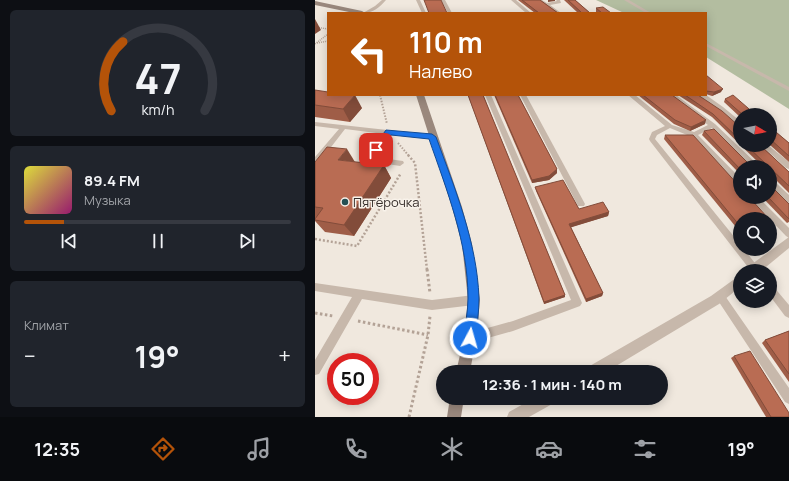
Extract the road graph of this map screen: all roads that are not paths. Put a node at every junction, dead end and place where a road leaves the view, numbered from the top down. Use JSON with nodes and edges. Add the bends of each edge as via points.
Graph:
{"nodes":[{"id":1,"x":384,"y":0,"type":"edge"},
{"id":2,"x":419,"y":0,"type":"edge"},
{"id":3,"x":443,"y":0,"type":"edge"},
{"id":4,"x":513,"y":0,"type":"edge"},
{"id":5,"x":539,"y":0,"type":"edge"},
{"id":6,"x":558,"y":0,"type":"edge"},
{"id":7,"x":626,"y":0,"type":"edge"},
{"id":8,"x":315,"y":3,"type":"edge"},
{"id":9,"x":546,"y":5,"type":"junction"},
{"id":10,"x":358,"y":12,"type":"edge"},
{"id":11,"x":367,"y":12,"type":"edge"},
{"id":12,"x":424,"y":12,"type":"edge"},
{"id":13,"x":449,"y":12,"type":"edge"},
{"id":14,"x":528,"y":12,"type":"edge"},
{"id":15,"x":557,"y":12,"type":"edge"},
{"id":16,"x":647,"y":12,"type":"edge"},
{"id":17,"x":707,"y":45,"type":"edge"},
{"id":18,"x":789,"y":89,"type":"edge"},
{"id":19,"x":420,"y":96,"type":"edge"},
{"id":20,"x":489,"y":96,"type":"edge"},
{"id":21,"x":524,"y":96,"type":"edge"},
{"id":22,"x":632,"y":96,"type":"edge"},
{"id":23,"x":673,"y":96,"type":"edge"},
{"id":24,"x":703,"y":96,"type":"edge"},
{"id":25,"x":733,"y":118,"type":"edge"},
{"id":26,"x":315,"y":124,"type":"edge"},
{"id":27,"x":670,"y":126,"type":"junction"},
{"id":28,"x":713,"y":126,"type":"junction"},
{"id":29,"x":344,"y":127,"type":"junction"},
{"id":30,"x":389,"y":132,"type":"junction"},
{"id":31,"x":693,"y":135,"type":"junction"},
{"id":32,"x":432,"y":137,"type":"junction"},
{"id":33,"x":772,"y":152,"type":"edge"},
{"id":34,"x":748,"y":160,"type":"edge"},
{"id":35,"x":315,"y":162,"type":"edge"},
{"id":36,"x":400,"y":163,"type":"road end"},
{"id":37,"x":789,"y":166,"type":"edge"},
{"id":38,"x":733,"y":176,"type":"edge"},
{"id":39,"x":777,"y":189,"type":"edge"},
{"id":40,"x":789,"y":200,"type":"edge"},
{"id":41,"x":581,"y":204,"type":"dead end"},
{"id":42,"x":758,"y":204,"type":"edge"},
{"id":43,"x":788,"y":242,"type":"edge"},
{"id":44,"x":749,"y":264,"type":"edge"},
{"id":45,"x":761,"y":264,"type":"edge"},
{"id":46,"x":733,"y":286,"type":"edge"},
{"id":47,"x":315,"y":287,"type":"edge"},
{"id":48,"x":359,"y":295,"type":"junction"},
{"id":49,"x":720,"y":296,"type":"junction"},
{"id":50,"x":777,"y":298,"type":"edge"},
{"id":51,"x":474,"y":300,"type":"junction"},
{"id":52,"x":789,"y":313,"type":"edge"},
{"id":53,"x":470,"y":338,"type":"junction"},
{"id":54,"x":464,"y":365,"type":"edge"},
{"id":55,"x":605,"y":365,"type":"edge"},
{"id":56,"x":315,"y":370,"type":"edge"},
{"id":57,"x":789,"y":398,"type":"edge"},
{"id":58,"x":456,"y":405,"type":"edge"},
{"id":59,"x":536,"y":405,"type":"edge"},
{"id":60,"x":454,"y":417,"type":"edge"},
{"id":61,"x":514,"y":417,"type":"edge"}],
"edges":[{"from":1,"to":11,"type":"lane"},
{"from":2,"to":12,"type":"lane"},
{"from":3,"to":13,"type":"lane"},
{"from":4,"to":14,"type":"lane"},
{"from":5,"to":9,"type":"lane"},
{"from":6,"to":9,"type":"lane","via":[[560,2]]},
{"from":7,"to":16,"type":"lane"},
{"from":8,"to":10,"type":"main road"},
{"from":9,"to":15,"type":"lane"},
{"from":17,"to":18,"type":"lane"},
{"from":19,"to":32,"type":"main road"},
{"from":20,"to":53,"type":"lane","via":[[577,303]]},
{"from":21,"to":41,"type":"lane"},
{"from":22,"to":27,"type":"lane"},
{"from":23,"to":28,"type":"lane"},
{"from":24,"to":25,"type":"lane"},
{"from":26,"to":29,"type":"lane"},
{"from":27,"to":31,"type":"lane"},
{"from":27,"to":44,"type":"lane","via":[[654,134],[652,139]]},
{"from":28,"to":31,"type":"lane"},
{"from":28,"to":34,"type":"lane"},
{"from":29,"to":30,"type":"lane"},
{"from":29,"to":35,"type":"lane"},
{"from":30,"to":32,"type":"lane"},
{"from":30,"to":36,"type":"lane","via":[[369,159]]},
{"from":31,"to":38,"type":"lane"},
{"from":32,"to":51,"type":"main road","via":[[467,244]]},
{"from":33,"to":37,"type":"lane"},
{"from":39,"to":40,"type":"lane"},
{"from":42,"to":43,"type":"lane"},
{"from":43,"to":45,"type":"street"},
{"from":46,"to":49,"type":"street"},
{"from":47,"to":48,"type":"lane"},
{"from":48,"to":51,"type":"lane","via":[[431,305]]},
{"from":48,"to":56,"type":"lane"},
{"from":49,"to":55,"type":"street"},
{"from":49,"to":57,"type":"lane"},
{"from":50,"to":52,"type":"lane"},
{"from":51,"to":53,"type":"main road"},
{"from":53,"to":54,"type":"main road"},
{"from":58,"to":60,"type":"main road"},
{"from":59,"to":61,"type":"street"}]}
